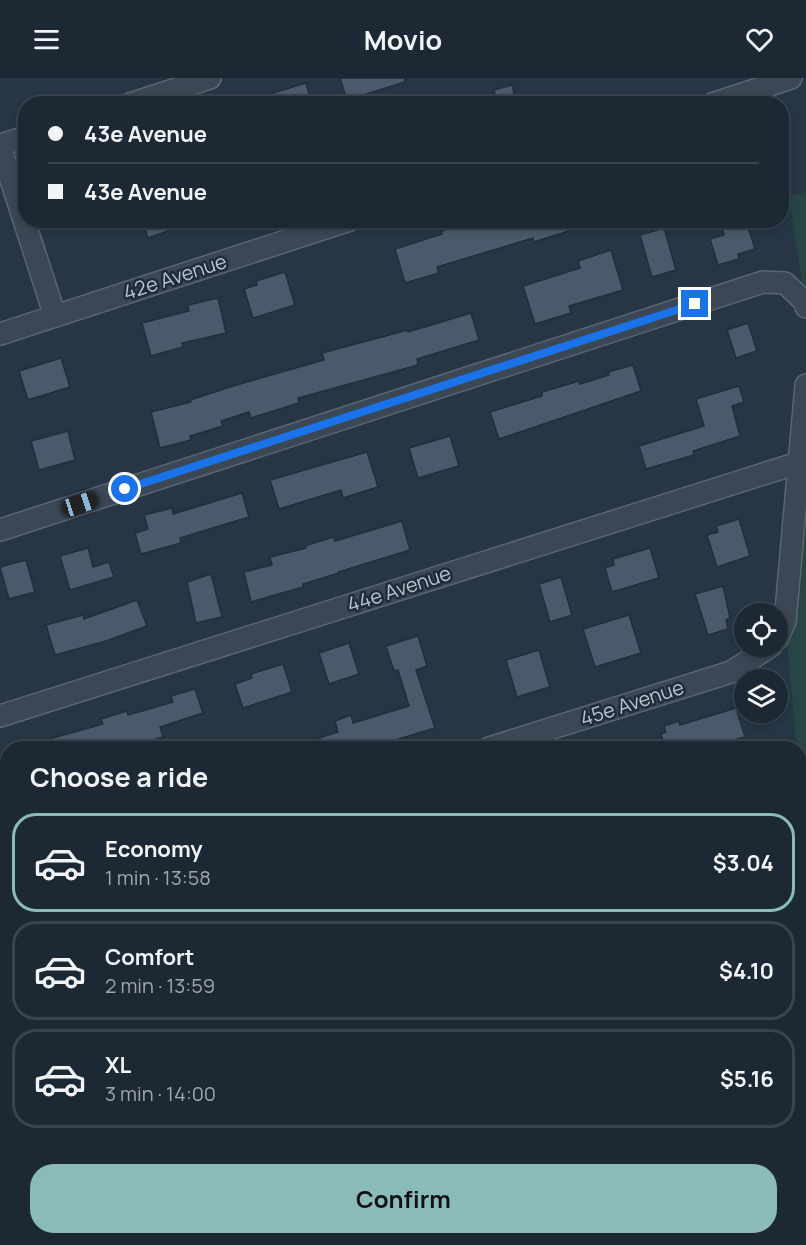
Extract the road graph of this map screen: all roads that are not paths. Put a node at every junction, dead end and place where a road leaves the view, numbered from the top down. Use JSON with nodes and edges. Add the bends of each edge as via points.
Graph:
{"nodes":[{"id":1,"x":210,"y":78,"type":"edge"},
{"id":2,"x":791,"y":78,"type":"edge"},
{"id":3,"x":155,"y":96,"type":"edge"},
{"id":4,"x":736,"y":96,"type":"edge"},
{"id":5,"x":18,"y":139,"type":"edge"},
{"id":6,"x":0,"y":145,"type":"edge"},
{"id":7,"x":18,"y":201,"type":"edge"},
{"id":8,"x":27,"y":228,"type":"edge"},
{"id":9,"x":325,"y":228,"type":"edge"},
{"id":10,"x":806,"y":307,"type":"edge"},
{"id":11,"x":55,"y":316,"type":"junction"},
{"id":12,"x":0,"y":334,"type":"edge"},
{"id":13,"x":806,"y":386,"type":"edge"},
{"id":14,"x":798,"y":463,"type":"junction"},
{"id":15,"x":0,"y":530,"type":"edge"},
{"id":16,"x":787,"y":603,"type":"edge"},
{"id":17,"x":754,"y":657,"type":"edge"},
{"id":18,"x":0,"y":716,"type":"edge"},
{"id":19,"x":511,"y":741,"type":"edge"}],
"edges":[{"from":1,"to":3,"type":"street"},
{"from":2,"to":4,"type":"street"},
{"from":5,"to":6,"type":"street"},
{"from":6,"to":7,"type":"street"},
{"from":8,"to":11,"type":"street"},
{"from":9,"to":11,"type":"street","name":"42e Avenue"},
{"from":10,"to":15,"type":"street","via":[[785,283],[763,282]]},
{"from":11,"to":12,"type":"street","name":"42e Avenue"},
{"from":13,"to":14,"type":"street"},
{"from":14,"to":16,"type":"street"},
{"from":14,"to":18,"type":"street","name":"44e Avenue"},
{"from":17,"to":19,"type":"street","name":"45e Avenue","via":[[731,672]]}]}
